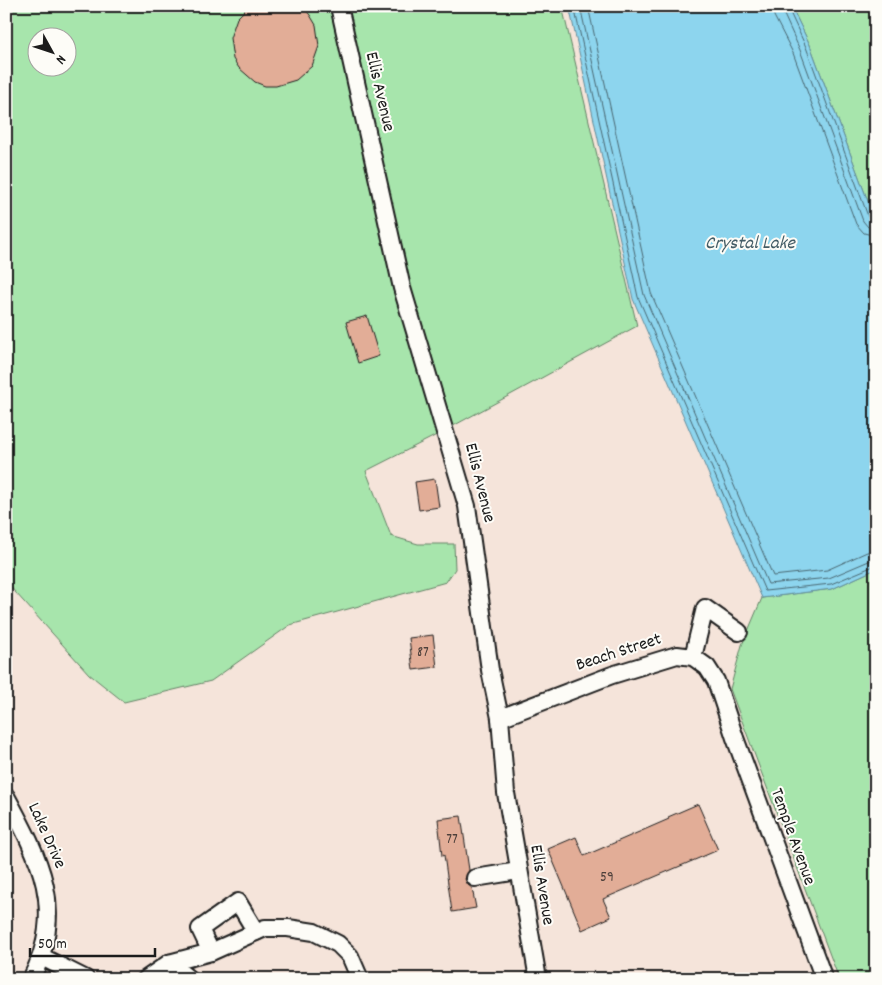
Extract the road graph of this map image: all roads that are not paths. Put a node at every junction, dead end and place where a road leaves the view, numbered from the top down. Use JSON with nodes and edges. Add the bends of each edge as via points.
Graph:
{"nodes":[{"id":1,"x":339,"y":6,"type":"edge"},
{"id":2,"x":739,"y":632,"type":"dead end"},
{"id":3,"x":693,"y":657,"type":"junction"},
{"id":4,"x":500,"y":718,"type":"junction"},
{"id":5,"x":6,"y":796,"type":"edge"},
{"id":6,"x":518,"y":872,"type":"junction"},
{"id":7,"x":475,"y":878,"type":"dead end"},
{"id":8,"x":256,"y":932,"type":"junction"},
{"id":9,"x":211,"y":952,"type":"junction"},
{"id":10,"x":42,"y":957,"type":"junction"},
{"id":11,"x":169,"y":963,"type":"junction"},
{"id":12,"x":31,"y":979,"type":"edge"},
{"id":13,"x":86,"y":979,"type":"edge"},
{"id":14,"x":146,"y":979,"type":"edge"},
{"id":15,"x":189,"y":979,"type":"edge"},
{"id":16,"x":360,"y":979,"type":"edge"},
{"id":17,"x":538,"y":979,"type":"edge"},
{"id":18,"x":824,"y":979,"type":"edge"}],
"edges":[{"from":1,"to":4,"type":"street","name":"Ellis Avenue","via":[[402,288],[467,506]]},
{"from":2,"to":3,"type":"street","via":[[705,608]]},
{"from":3,"to":4,"type":"street","name":"Beach Street","via":[[677,655],[612,675]]},
{"from":3,"to":18,"type":"street","name":"Temple Avenue","via":[[707,667],[716,681]]},
{"from":4,"to":6,"type":"street","name":"Ellis Avenue","via":[[506,794]]},
{"from":5,"to":10,"type":"street","name":"Lake Drive","via":[[42,869],[48,892],[48,930]]},
{"from":6,"to":7,"type":"street"},
{"from":6,"to":17,"type":"street","name":"Ellis Avenue"},
{"from":8,"to":9,"type":"street"},
{"from":8,"to":9,"type":"street","via":[[238,902],[200,929]]},
{"from":8,"to":16,"type":"street","via":[[265,928],[314,932],[338,944],[350,956]]},
{"from":9,"to":11,"type":"street"},
{"from":10,"to":12,"type":"street","name":"Lake Drive"},
{"from":10,"to":13,"type":"street"},
{"from":11,"to":14,"type":"street"},
{"from":11,"to":15,"type":"street"}]}
